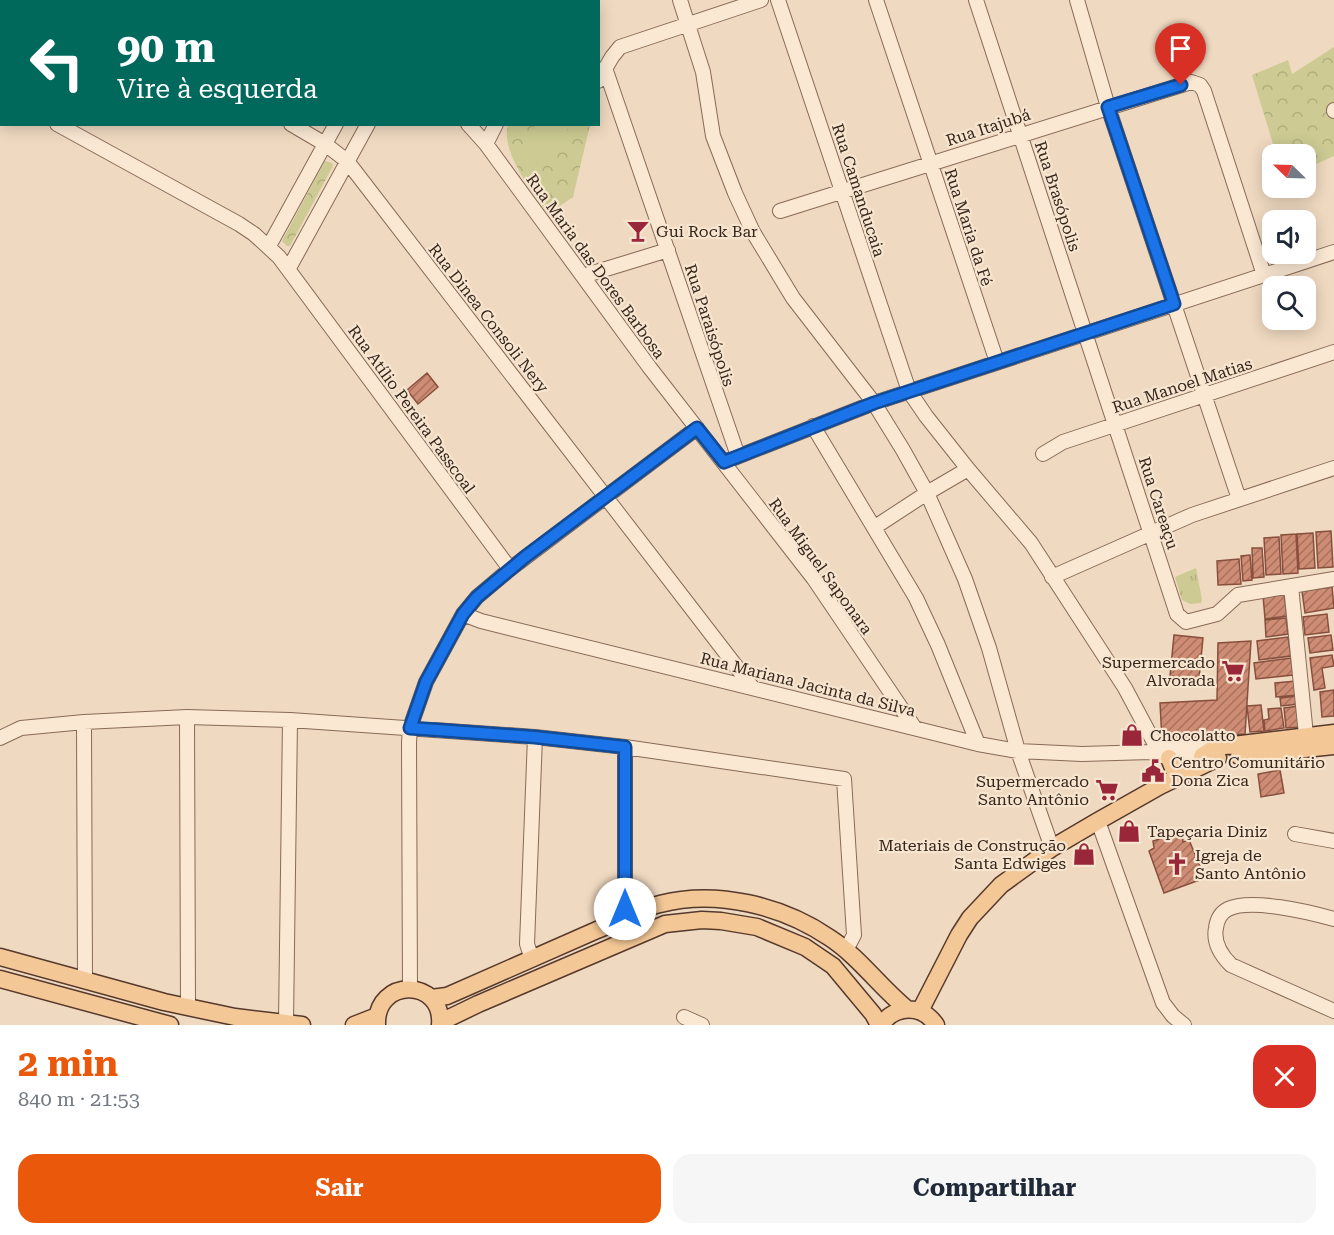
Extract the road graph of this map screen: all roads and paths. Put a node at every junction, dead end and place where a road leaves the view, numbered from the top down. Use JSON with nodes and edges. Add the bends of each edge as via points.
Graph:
{"nodes":[{"id":1,"x":680,"y":0,"type":"edge"},
{"id":2,"x":761,"y":0,"type":"edge"},
{"id":3,"x":778,"y":0,"type":"edge"},
{"id":4,"x":877,"y":0,"type":"edge"},
{"id":5,"x":976,"y":0,"type":"edge"},
{"id":6,"x":1077,"y":0,"type":"edge"},
{"id":7,"x":688,"y":25,"type":"junction"},
{"id":8,"x":602,"y":74,"type":"edge"},
{"id":9,"x":1108,"y":107,"type":"junction"},
{"id":10,"x":61,"y":126,"type":"edge"},
{"id":11,"x":294,"y":126,"type":"edge"},
{"id":12,"x":335,"y":126,"type":"edge"},
{"id":13,"x":367,"y":126,"type":"edge"},
{"id":14,"x":470,"y":126,"type":"edge"},
{"id":15,"x":495,"y":126,"type":"edge"},
{"id":16,"x":1020,"y":135,"type":"junction"},
{"id":17,"x":325,"y":144,"type":"junction"},
{"id":18,"x":486,"y":144,"type":"junction"},
{"id":19,"x":347,"y":161,"type":"junction"},
{"id":20,"x":930,"y":163,"type":"junction"},
{"id":21,"x":842,"y":191,"type":"junction"},
{"id":22,"x":780,"y":211,"type":"dead end"},
{"id":23,"x":268,"y":246,"type":"junction"},
{"id":24,"x":668,"y":250,"type":"junction"},
{"id":25,"x":1334,"y":252,"type":"edge"},
{"id":26,"x":289,"y":268,"type":"junction"},
{"id":27,"x":1264,"y":275,"type":"junction"},
{"id":28,"x":583,"y":276,"type":"junction"},
{"id":29,"x":1174,"y":304,"type":"junction"},
{"id":30,"x":1086,"y":333,"type":"junction"},
{"id":31,"x":1334,"y":352,"type":"edge"},
{"id":32,"x":997,"y":362,"type":"junction"},
{"id":33,"x":909,"y":391,"type":"junction"},
{"id":34,"x":1204,"y":395,"type":"junction"},
{"id":35,"x":874,"y":403,"type":"junction"},
{"id":36,"x":1116,"y":424,"type":"junction"},
{"id":37,"x":813,"y":426,"type":"junction"},
{"id":38,"x":697,"y":428,"type":"junction"},
{"id":39,"x":1042,"y":454,"type":"dead end"},
{"id":40,"x":738,"y":456,"type":"junction"},
{"id":41,"x":724,"y":462,"type":"junction"},
{"id":42,"x":1334,"y":468,"type":"edge"},
{"id":43,"x":968,"y":470,"type":"junction"},
{"id":44,"x":927,"y":493,"type":"junction"},
{"id":45,"x":605,"y":496,"type":"junction"},
{"id":46,"x":1239,"y":500,"type":"junction"},
{"id":47,"x":875,"y":528,"type":"junction"},
{"id":48,"x":1152,"y":533,"type":"junction"},
{"id":49,"x":510,"y":569,"type":"junction"},
{"id":50,"x":1052,"y":577,"type":"junction"},
{"id":51,"x":1334,"y":579,"type":"edge"},
{"id":52,"x":1291,"y":586,"type":"junction"},
{"id":53,"x":463,"y":614,"type":"junction"},
{"id":54,"x":752,"y":687,"type":"junction"},
{"id":55,"x":188,"y":717,"type":"junction"},
{"id":56,"x":290,"y":720,"type":"junction"},
{"id":57,"x":84,"y":722,"type":"junction"},
{"id":58,"x":914,"y":727,"type":"junction"},
{"id":59,"x":410,"y":728,"type":"junction"},
{"id":60,"x":1334,"y":734,"type":"edge"},
{"id":61,"x":535,"y":737,"type":"junction"},
{"id":62,"x":0,"y":738,"type":"edge"},
{"id":63,"x":1307,"y":743,"type":"junction"},
{"id":64,"x":978,"y":744,"type":"junction"},
{"id":65,"x":1334,"y":746,"type":"edge"},
{"id":66,"x":625,"y":747,"type":"junction"},
{"id":67,"x":1018,"y":751,"type":"junction"},
{"id":68,"x":1217,"y":752,"type":"junction"},
{"id":69,"x":1163,"y":758,"type":"junction"},
{"id":70,"x":1160,"y":786,"type":"junction"},
{"id":71,"x":1098,"y":821,"type":"junction"},
{"id":72,"x":1295,"y":834,"type":"dead end"},
{"id":73,"x":1334,"y":841,"type":"edge"},
{"id":74,"x":1052,"y":848,"type":"junction"},
{"id":75,"x":628,"y":918,"type":"junction"},
{"id":76,"x":1334,"y":919,"type":"edge"},
{"id":77,"x":634,"y":937,"type":"junction"},
{"id":78,"x":846,"y":950,"type":"junction"},
{"id":79,"x":0,"y":957,"type":"edge"},
{"id":80,"x":532,"y":958,"type":"junction"},
{"id":81,"x":0,"y":979,"type":"edge"},
{"id":82,"x":85,"y":979,"type":"junction"},
{"id":83,"x":410,"y":989,"type":"junction"},
{"id":84,"x":431,"y":998,"type":"junction"},
{"id":85,"x":188,"y":1007,"type":"junction"},
{"id":86,"x":914,"y":1010,"type":"junction"},
{"id":87,"x":1334,"y":1011,"type":"edge"},
{"id":88,"x":684,"y":1017,"type":"dead end"},
{"id":89,"x":377,"y":1020,"type":"edge"},
{"id":90,"x":294,"y":1024,"type":"edge"},
{"id":91,"x":170,"y":1025,"type":"edge"},
{"id":92,"x":186,"y":1025,"type":"edge"},
{"id":93,"x":354,"y":1025,"type":"edge"},
{"id":94,"x":441,"y":1025,"type":"edge"},
{"id":95,"x":702,"y":1025,"type":"edge"},
{"id":96,"x":880,"y":1025,"type":"edge"},
{"id":97,"x":936,"y":1025,"type":"edge"},
{"id":98,"x":1184,"y":1025,"type":"edge"}],
"edges":[{"from":1,"to":7,"type":"street"},
{"from":2,"to":7,"type":"street"},
{"from":3,"to":21,"type":"street","name":"Rua Camanducaia"},
{"from":4,"to":20,"type":"street","name":"Rua Maria da Fé"},
{"from":5,"to":16,"type":"street","name":"Rua Brasópolis"},
{"from":6,"to":9,"type":"street"},
{"from":7,"to":8,"type":"street","via":[[620,47]]},
{"from":7,"to":35,"type":"street","via":[[703,72],[714,136],[753,232],[793,298]]},
{"from":8,"to":24,"type":"street","name":"Rua Paraisópolis"},
{"from":9,"to":16,"type":"street","name":"Rua Itajubá"},
{"from":9,"to":27,"type":"street","name":"Rua Itajubá","via":[[1191,82],[1200,85]]},
{"from":9,"to":29,"type":"street"},
{"from":10,"to":23,"type":"street","name":"Rua Atílio Pereira Passcoal","via":[[239,224]]},
{"from":11,"to":17,"type":"street","name":"Rua Dinea Consoli Nery"},
{"from":12,"to":17,"type":"street"},
{"from":13,"to":19,"type":"street"},
{"from":14,"to":18,"type":"street","name":"Rua Maria das Dores Barbosa"},
{"from":15,"to":18,"type":"street"},
{"from":16,"to":20,"type":"street","name":"Rua Itajubá"},
{"from":16,"to":30,"type":"street","name":"Rua Brasópolis"},
{"from":17,"to":19,"type":"street","name":"Rua Dinea Consoli Nery"},
{"from":17,"to":23,"type":"street"},
{"from":18,"to":28,"type":"street","name":"Rua Maria das Dores Barbosa"},
{"from":19,"to":26,"type":"street"},
{"from":19,"to":45,"type":"street","name":"Rua Dinea Consoli Nery"},
{"from":20,"to":21,"type":"street","name":"Rua Itajubá"},
{"from":20,"to":32,"type":"street","name":"Rua Maria da Fé"},
{"from":21,"to":22,"type":"street","name":"Rua Itajubá"},
{"from":21,"to":33,"type":"street","name":"Rua Camanducaia"},
{"from":23,"to":26,"type":"street","name":"Rua Atílio Pereira Passcoal"},
{"from":24,"to":28,"type":"street"},
{"from":24,"to":40,"type":"street","name":"Rua Paraisópolis"},
{"from":25,"to":27,"type":"street"},
{"from":26,"to":49,"type":"street","name":"Rua Atílio Pereira Passcoal"},
{"from":27,"to":29,"type":"street"},
{"from":28,"to":38,"type":"street","name":"Rua Maria das Dores Barbosa"},
{"from":29,"to":30,"type":"street"},
{"from":29,"to":34,"type":"street"},
{"from":30,"to":32,"type":"street"},
{"from":30,"to":36,"type":"street","name":"Rua Careaçu"},
{"from":31,"to":34,"type":"street","name":"Rua Manoel Matias"},
{"from":32,"to":33,"type":"street"},
{"from":33,"to":35,"type":"street"},
{"from":33,"to":43,"type":"street","name":"Rua Camanducaia"},
{"from":34,"to":36,"type":"street","name":"Rua Manoel Matias"},
{"from":34,"to":46,"type":"street"},
{"from":35,"to":37,"type":"street"},
{"from":35,"to":44,"type":"street"},
{"from":36,"to":39,"type":"street","name":"Rua Manoel Matias","via":[[1063,442]]},
{"from":36,"to":48,"type":"street","name":"Rua Careaçu"},
{"from":37,"to":40,"type":"street"},
{"from":37,"to":47,"type":"street"},
{"from":38,"to":41,"type":"street","name":"Rua Miguel Saponara"},
{"from":38,"to":45,"type":"street"},
{"from":40,"to":41,"type":"street"},
{"from":41,"to":58,"type":"street","name":"Rua Miguel Saponara","via":[[814,579]]},
{"from":42,"to":46,"type":"street"},
{"from":43,"to":44,"type":"street"},
{"from":43,"to":50,"type":"street","name":"Rua Camanducaia","via":[[1031,543]]},
{"from":44,"to":47,"type":"street"},
{"from":44,"to":67,"type":"street","via":[[977,610]]},
{"from":45,"to":49,"type":"street"},
{"from":45,"to":54,"type":"street","name":"Rua Dinea Consoli Nery"},
{"from":46,"to":48,"type":"street"},
{"from":47,"to":64,"type":"street","via":[[916,598]]},
{"from":48,"to":50,"type":"street"},
{"from":48,"to":52,"type":"street","name":"Rua Careaçu","via":[[1177,614],[1185,622],[1217,614],[1238,595]]},
{"from":49,"to":53,"type":"street"},
{"from":50,"to":69,"type":"street","name":"Rua Camanducaia","via":[[1125,688]]},
{"from":51,"to":52,"type":"street"},
{"from":52,"to":63,"type":"street"},
{"from":53,"to":54,"type":"street","name":"Rua Mariana Jacinta da Silva"},
{"from":53,"to":59,"type":"street","via":[[426,682]]},
{"from":54,"to":58,"type":"street","name":"Rua Mariana Jacinta da Silva"},
{"from":55,"to":56,"type":"street"},
{"from":55,"to":57,"type":"street"},
{"from":55,"to":85,"type":"street"},
{"from":56,"to":59,"type":"street"},
{"from":56,"to":90,"type":"street"},
{"from":57,"to":62,"type":"street","via":[[21,728]]},
{"from":57,"to":82,"type":"street"},
{"from":58,"to":64,"type":"street","name":"Rua Mariana Jacinta da Silva"},
{"from":59,"to":61,"type":"street"},
{"from":59,"to":83,"type":"street"},
{"from":60,"to":63,"type":"main road"},
{"from":61,"to":66,"type":"street"},
{"from":61,"to":80,"type":"street","via":[[527,944]]},
{"from":63,"to":65,"type":"main road"},
{"from":63,"to":68,"type":"main road"},
{"from":64,"to":67,"type":"street","name":"Rua Mariana Jacinta da Silva"},
{"from":66,"to":75,"type":"street"},
{"from":66,"to":78,"type":"street","via":[[844,779],[854,934]]},
{"from":67,"to":69,"type":"street","name":"Rua Mariana Jacinta da Silva"},
{"from":67,"to":74,"type":"street"},
{"from":68,"to":69,"type":"street","name":"Rua Mariana Jacinta da Silva"},
{"from":68,"to":69,"type":"main road","via":[[1199,758]]},
{"from":68,"to":70,"type":"main road"},
{"from":69,"to":70,"type":"main road"},
{"from":70,"to":71,"type":"main road"},
{"from":71,"to":74,"type":"main road"},
{"from":71,"to":98,"type":"street","via":[[1163,1003]]},
{"from":72,"to":73,"type":"street"},
{"from":74,"to":86,"type":"main road","via":[[1001,885],[970,918]]},
{"from":75,"to":77,"type":"main road"},
{"from":75,"to":78,"type":"main road","via":[[659,904],[681,900],[743,903],[798,920]]},
{"from":75,"to":80,"type":"main road"},
{"from":76,"to":87,"type":"street","via":[[1297,909],[1233,908],[1217,921],[1215,933],[1223,958],[1231,965]]},
{"from":77,"to":94,"type":"main road","via":[[478,1004]]},
{"from":77,"to":96,"type":"main road","via":[[665,924],[702,920],[739,923],[774,932],[805,946],[833,966]]},
{"from":78,"to":86,"type":"main road"},
{"from":79,"to":82,"type":"main road"},
{"from":80,"to":84,"type":"main road","via":[[447,996]]},
{"from":81,"to":91,"type":"main road"},
{"from":82,"to":85,"type":"main road"},
{"from":83,"to":84,"type":"main road"},
{"from":83,"to":89,"type":"main road","via":[[388,996]]},
{"from":84,"to":94,"type":"main road"},
{"from":85,"to":90,"type":"main road"},
{"from":85,"to":92,"type":"main road"},
{"from":86,"to":96,"type":"main road","via":[[894,1013]]},
{"from":86,"to":97,"type":"main road","via":[[927,1015]]},
{"from":88,"to":95,"type":"street"},
{"from":89,"to":93,"type":"main road"}]}
